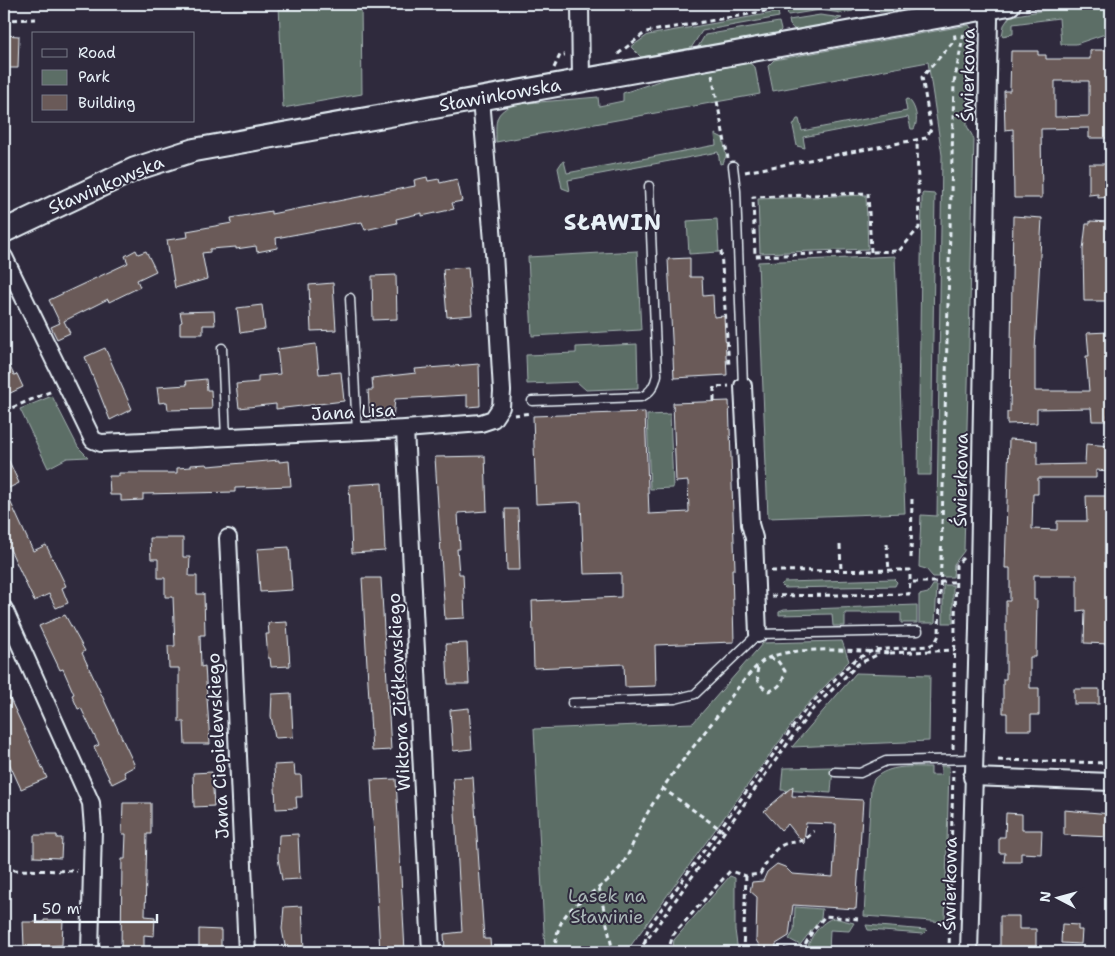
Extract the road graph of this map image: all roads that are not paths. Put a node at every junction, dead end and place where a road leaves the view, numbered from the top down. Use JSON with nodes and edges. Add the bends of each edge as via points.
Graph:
{"nodes":[{"id":1,"x":580,"y":4,"type":"edge"},
{"id":2,"x":1014,"y":7,"type":"edge"},
{"id":3,"x":987,"y":8,"type":"junction"},
{"id":4,"x":580,"y":80,"type":"junction"},
{"id":5,"x":481,"y":99,"type":"junction"},
{"id":6,"x":732,"y":166,"type":"dead end"},
{"id":7,"x":650,"y":186,"type":"dead end"},
{"id":8,"x":4,"y":231,"type":"edge"},
{"id":9,"x":4,"y":257,"type":"edge"},
{"id":10,"x":350,"y":298,"type":"dead end"},
{"id":11,"x":222,"y":348,"type":"dead end"},
{"id":12,"x":737,"y":386,"type":"joint"},
{"id":13,"x":532,"y":401,"type":"road end"},
{"id":14,"x":406,"y":429,"type":"junction"},
{"id":15,"x":357,"y":431,"type":"junction"},
{"id":16,"x":226,"y":438,"type":"junction"},
{"id":17,"x":228,"y":538,"type":"dead end"},
{"id":18,"x":4,"y":609,"type":"edge"},
{"id":19,"x":918,"y":631,"type":"dead end"},
{"id":20,"x":758,"y":634,"type":"junction"},
{"id":21,"x":572,"y":703,"type":"dead end"},
{"id":22,"x":973,"y":759,"type":"junction"},
{"id":23,"x":835,"y":772,"type":"dead end"},
{"id":24,"x":972,"y":777,"type":"junction"},
{"id":25,"x":1111,"y":782,"type":"edge"},
{"id":26,"x":90,"y":952,"type":"edge"},
{"id":27,"x":247,"y":952,"type":"edge"},
{"id":28,"x":431,"y":952,"type":"edge"},
{"id":29,"x":969,"y":952,"type":"edge"}],
"edges":[{"from":1,"to":4,"type":"street"},
{"from":2,"to":3,"type":"street","name":"Sławinkowska"},
{"from":3,"to":4,"type":"street","name":"Sławinkowska","via":[[962,17]]},
{"from":3,"to":22,"type":"street","name":"Świerkowa","via":[[984,354]]},
{"from":4,"to":5,"type":"street","name":"Sławinkowska"},
{"from":5,"to":8,"type":"street","name":"Sławinkowska","via":[[178,155],[118,177]]},
{"from":5,"to":14,"type":"street","name":"Jana Lisa","via":[[499,331],[502,392],[498,415],[481,423]]},
{"from":6,"to":12,"type":"lane"},
{"from":7,"to":13,"type":"lane","via":[[655,383],[641,397]]},
{"from":9,"to":16,"type":"street","name":"Jana Lisa","via":[[93,440],[101,443]]},
{"from":10,"to":15,"type":"lane"},
{"from":11,"to":16,"type":"lane"},
{"from":12,"to":20,"type":"street","via":[[754,538]]},
{"from":14,"to":15,"type":"street","name":"Jana Lisa"},
{"from":14,"to":28,"type":"street","name":"Wiktora Ziółkowskiego"},
{"from":15,"to":16,"type":"street","name":"Jana Lisa"},
{"from":17,"to":27,"type":"street","name":"Jana Ciepielewskiego"},
{"from":18,"to":26,"type":"street","via":[[87,791],[93,828]]},
{"from":19,"to":20,"type":"lane"},
{"from":20,"to":21,"type":"lane","via":[[695,694],[675,699]]},
{"from":22,"to":23,"type":"lane","via":[[886,761],[860,773]]},
{"from":22,"to":24,"type":"street","name":"Świerkowa"},
{"from":24,"to":25,"type":"street"},
{"from":24,"to":29,"type":"street","name":"Świerkowa"}]}
